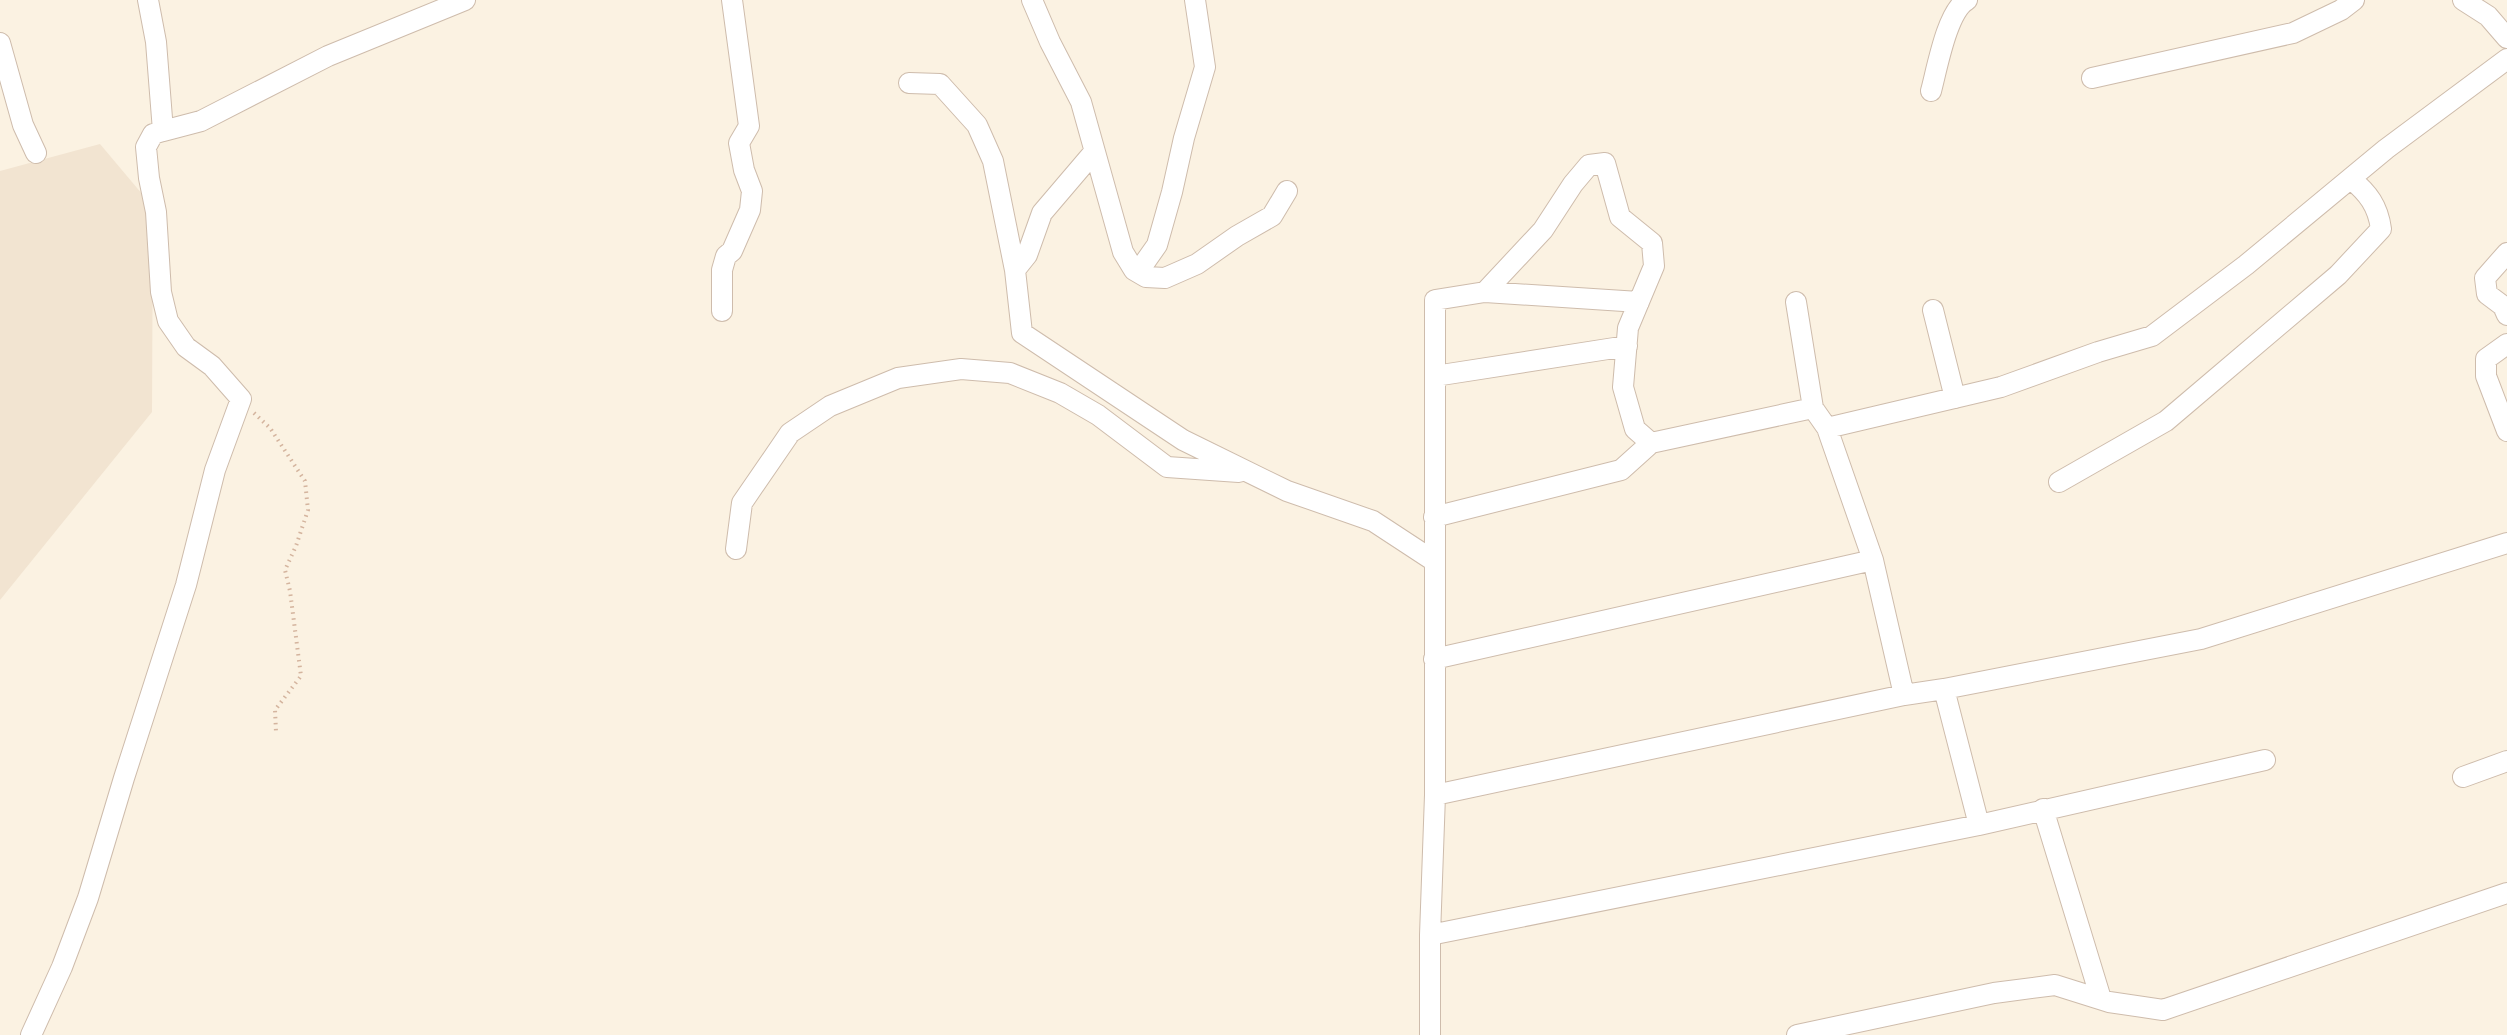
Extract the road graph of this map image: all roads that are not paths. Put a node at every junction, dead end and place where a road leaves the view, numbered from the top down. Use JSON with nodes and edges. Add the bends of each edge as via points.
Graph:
{"nodes":[{"id":1,"x":148,"y":0,"type":"edge"},
{"id":2,"x":465,"y":0,"type":"edge"},
{"id":3,"x":732,"y":0,"type":"edge"},
{"id":4,"x":1032,"y":0,"type":"edge"},
{"id":5,"x":1195,"y":0,"type":"edge"},
{"id":6,"x":1966,"y":0,"type":"edge"},
{"id":7,"x":2354,"y":0,"type":"edge"},
{"id":8,"x":2463,"y":0,"type":"edge"},
{"id":9,"x":2507,"y":38,"type":"edge"},
{"id":10,"x":0,"y":44,"type":"edge"},
{"id":11,"x":2507,"y":59,"type":"edge"},
{"id":12,"x":2092,"y":78,"type":"dead end"},
{"id":13,"x":909,"y":83,"type":"dead end"},
{"id":14,"x":1931,"y":91,"type":"dead end"},
{"id":15,"x":163,"y":131,"type":"junction"},
{"id":16,"x":1094,"y":152,"type":"junction"},
{"id":17,"x":36,"y":153,"type":"dead end"},
{"id":18,"x":2350,"y":178,"type":"junction"},
{"id":19,"x":1287,"y":191,"type":"dead end"},
{"id":20,"x":2507,"y":253,"type":"edge"},
{"id":21,"x":1015,"y":270,"type":"junction"},
{"id":22,"x":1138,"y":272,"type":"junction"},
{"id":23,"x":1485,"y":292,"type":"junction"},
{"id":24,"x":1639,"y":302,"type":"junction"},
{"id":25,"x":1796,"y":303,"type":"dead end"},
{"id":26,"x":1933,"y":310,"type":"dead end"},
{"id":27,"x":722,"y":311,"type":"dead end"},
{"id":28,"x":2507,"y":315,"type":"edge"},
{"id":29,"x":2507,"y":344,"type":"edge"},
{"id":30,"x":1627,"y":346,"type":"junction"},
{"id":31,"x":1435,"y":376,"type":"junction"},
{"id":32,"x":1955,"y":398,"type":"junction"},
{"id":33,"x":1813,"y":408,"type":"junction"},
{"id":34,"x":1827,"y":429,"type":"junction"},
{"id":35,"x":2507,"y":430,"type":"edge"},
{"id":36,"x":1652,"y":443,"type":"junction"},
{"id":37,"x":1248,"y":472,"type":"junction"},
{"id":38,"x":2059,"y":482,"type":"dead end"},
{"id":39,"x":1434,"y":517,"type":"junction"},
{"id":40,"x":2507,"y":543,"type":"edge"},
{"id":41,"x":736,"y":549,"type":"dead end"},
{"id":42,"x":1873,"y":560,"type":"junction"},
{"id":43,"x":1434,"y":561,"type":"junction"},
{"id":44,"x":1434,"y":658,"type":"junction"},
{"id":45,"x":1944,"y":688,"type":"junction"},
{"id":46,"x":1904,"y":695,"type":"junction"},
{"id":47,"x":2265,"y":760,"type":"dead end"},
{"id":48,"x":2507,"y":761,"type":"edge"},
{"id":49,"x":2463,"y":777,"type":"dead end"},
{"id":50,"x":1435,"y":795,"type":"junction"},
{"id":51,"x":2043,"y":809,"type":"junction"},
{"id":52,"x":1979,"y":825,"type":"junction"},
{"id":53,"x":2507,"y":893,"type":"edge"},
{"id":54,"x":1430,"y":935,"type":"junction"},
{"id":55,"x":2101,"y":999,"type":"junction"},
{"id":56,"x":31,"y":1035,"type":"edge"},
{"id":57,"x":1430,"y":1035,"type":"edge"},
{"id":58,"x":1797,"y":1035,"type":"edge"}],
"edges":[{"from":1,"to":15,"type":"street","via":[[156,42]]},
{"from":2,"to":15,"type":"street","via":[[328,56],[201,122]]},
{"from":3,"to":27,"type":"street","via":[[749,126],[739,143],[752,191],[744,226],[722,270]]},
{"from":4,"to":16,"type":"street","via":[[1081,102]]},
{"from":5,"to":22,"type":"street","via":[[1205,67],[1156,245]]},
{"from":6,"to":14,"type":"street","via":[[1959,4],[1946,36]]},
{"from":7,"to":12,"type":"street","via":[[2293,33]]},
{"from":8,"to":9,"type":"street","via":[[2488,16]]},
{"from":10,"to":17,"type":"street","via":[[23,125]]},
{"from":11,"to":18,"type":"street"},
{"from":13,"to":21,"type":"street","via":[[940,84],[977,125],[993,161]]},
{"from":15,"to":56,"type":"street","via":[[153,134],[146,147],[156,212],[161,292],[168,321],[186,347],[212,366],[241,399],[215,470],[186,585],[88,898]]},
{"from":16,"to":21,"type":"street","via":[[1042,213],[1027,255]]},
{"from":16,"to":22,"type":"street","via":[[1123,252]]},
{"from":18,"to":32,"type":"street","via":[[2246,265],[2152,336],[2001,387]]},
{"from":18,"to":38,"type":"street","via":[[2379,211],[2381,229],[2338,275],[2166,421]]},
{"from":19,"to":22,"type":"street","via":[[1272,216],[1197,264],[1165,278],[1146,277]]},
{"from":20,"to":28,"type":"street","via":[[2485,278],[2487,294],[2503,306]]},
{"from":21,"to":37,"type":"street","via":[[1022,333],[1183,440]]},
{"from":23,"to":24,"type":"street"},
{"from":23,"to":24,"type":"street","via":[[1543,230],[1589,165],[1605,163],[1620,217],[1652,243],[1653,266]]},
{"from":23,"to":31,"type":"street","via":[[1435,300]]},
{"from":24,"to":30,"type":"street","via":[[1628,328]]},
{"from":25,"to":33,"type":"street"},
{"from":26,"to":32,"type":"street"},
{"from":29,"to":35,"type":"street","via":[[2486,359],[2486,376]]},
{"from":30,"to":31,"type":"street"},
{"from":30,"to":36,"type":"street","via":[[1623,387],[1635,429]]},
{"from":31,"to":39,"type":"street"},
{"from":32,"to":34,"type":"street"},
{"from":33,"to":34,"type":"street"},
{"from":33,"to":36,"type":"street"},
{"from":34,"to":42,"type":"street"},
{"from":36,"to":39,"type":"street","via":[[1621,470]]},
{"from":37,"to":41,"type":"street","via":[[1167,467],[1098,415],[1060,393],[1010,373],[961,369],[898,378],[830,406],[790,433],[742,504]]},
{"from":37,"to":43,"type":"street","via":[[1287,491],[1373,521]]},
{"from":39,"to":43,"type":"street"},
{"from":40,"to":45,"type":"street","via":[[2201,639]]},
{"from":42,"to":44,"type":"street"},
{"from":42,"to":46,"type":"street"},
{"from":43,"to":44,"type":"street"},
{"from":44,"to":50,"type":"street"},
{"from":45,"to":46,"type":"street"},
{"from":45,"to":52,"type":"street"},
{"from":46,"to":50,"type":"street"},
{"from":47,"to":51,"type":"street"},
{"from":48,"to":49,"type":"street"},
{"from":50,"to":54,"type":"street"},
{"from":51,"to":52,"type":"street"},
{"from":51,"to":55,"type":"street"},
{"from":52,"to":54,"type":"street"},
{"from":53,"to":55,"type":"street","via":[[2163,1010]]},
{"from":54,"to":57,"type":"street"},
{"from":55,"to":58,"type":"street","via":[[2055,985],[1994,993]]}]}
